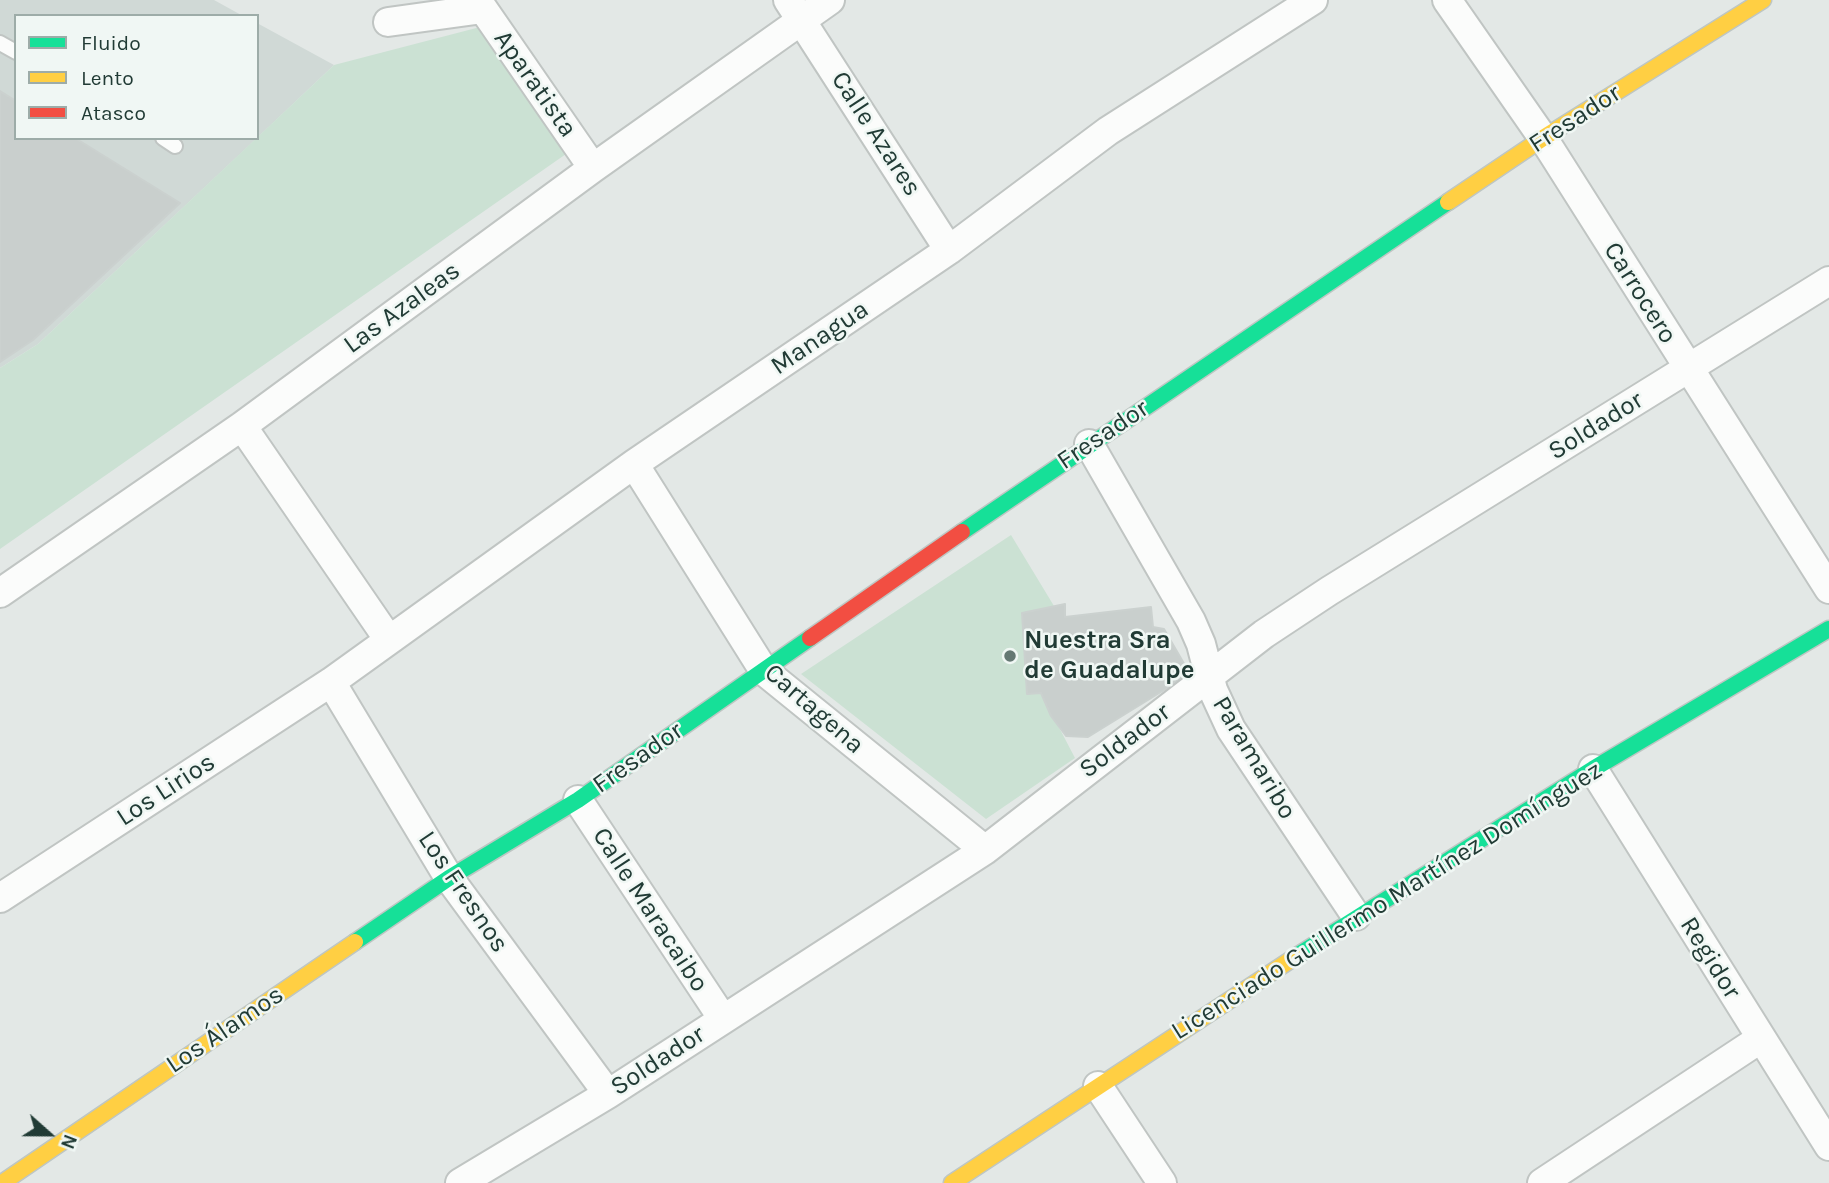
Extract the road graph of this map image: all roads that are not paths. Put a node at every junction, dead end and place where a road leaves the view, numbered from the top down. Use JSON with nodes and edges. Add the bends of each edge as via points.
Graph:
{"nodes":[{"id":1,"x":830,"y":0,"type":"edge"},
{"id":2,"x":1313,"y":0,"type":"edge"},
{"id":3,"x":1447,"y":0,"type":"edge"},
{"id":4,"x":1763,"y":0,"type":"edge"},
{"id":5,"x":480,"y":4,"type":"edge"},
{"id":6,"x":795,"y":10,"type":"edge"},
{"id":7,"x":388,"y":22,"type":"dead end"},
{"id":8,"x":1543,"y":138,"type":"junction"},
{"id":9,"x":593,"y":168,"type":"junction"},
{"id":10,"x":949,"y":250,"type":"junction"},
{"id":11,"x":1829,"y":281,"type":"edge"},
{"id":12,"x":1688,"y":369,"type":"junction"},
{"id":13,"x":242,"y":426,"type":"junction"},
{"id":14,"x":1089,"y":444,"type":"junction"},
{"id":15,"x":634,"y":464,"type":"junction"},
{"id":16,"x":1829,"y":589,"type":"edge"},
{"id":17,"x":0,"y":593,"type":"edge"},
{"id":18,"x":1829,"y":629,"type":"edge"},
{"id":19,"x":389,"y":640,"type":"junction"},
{"id":20,"x":764,"y":671,"type":"junction"},
{"id":21,"x":1209,"y":678,"type":"junction"},
{"id":22,"x":331,"y":682,"type":"junction"},
{"id":23,"x":1593,"y":769,"type":"junction"},
{"id":24,"x":578,"y":800,"type":"junction"},
{"id":25,"x":985,"y":850,"type":"junction"},
{"id":26,"x":449,"y":878,"type":"junction"},
{"id":27,"x":0,"y":898,"type":"edge"},
{"id":28,"x":1356,"y":916,"type":"junction"},
{"id":29,"x":723,"y":1019,"type":"junction"},
{"id":30,"x":1760,"y":1039,"type":"junction"},
{"id":31,"x":1098,"y":1086,"type":"junction"},
{"id":32,"x":608,"y":1094,"type":"junction"},
{"id":33,"x":1821,"y":1114,"type":"edge"},
{"id":34,"x":1829,"y":1146,"type":"edge"},
{"id":35,"x":2,"y":1183,"type":"edge"},
{"id":36,"x":460,"y":1183,"type":"edge"},
{"id":37,"x":952,"y":1183,"type":"edge"},
{"id":38,"x":1162,"y":1183,"type":"edge"},
{"id":39,"x":1542,"y":1183,"type":"edge"}],
"edges":[{"from":1,"to":6,"type":"street","name":"Las Azaleas"},
{"from":2,"to":10,"type":"street","name":"Managua","via":[[1108,131]]},
{"from":3,"to":8,"type":"street","name":"Carrocero"},
{"from":4,"to":8,"type":"street","name":"Fresador"},
{"from":5,"to":7,"type":"street","name":"Aparatista"},
{"from":5,"to":9,"type":"street","name":"Aparatista"},
{"from":6,"to":9,"type":"street","name":"Las Azaleas"},
{"from":6,"to":10,"type":"street","name":"Calle Azares"},
{"from":8,"to":12,"type":"street","name":"Carrocero"},
{"from":8,"to":14,"type":"street","name":"Fresador"},
{"from":9,"to":13,"type":"street","name":"Las Azaleas"},
{"from":10,"to":15,"type":"street","name":"Managua"},
{"from":11,"to":12,"type":"street","name":"Soldador"},
{"from":12,"to":16,"type":"street","name":"Carrocero"},
{"from":12,"to":21,"type":"street","name":"Soldador","via":[[1329,590]]},
{"from":13,"to":17,"type":"street","name":"Las Azaleas"},
{"from":13,"to":19,"type":"street"},
{"from":14,"to":20,"type":"street","name":"Fresador"},
{"from":14,"to":21,"type":"street","name":"Paramaribo","via":[[1191,621]]},
{"from":15,"to":19,"type":"street","name":"Managua"},
{"from":15,"to":20,"type":"street","name":"Cartagena"},
{"from":18,"to":23,"type":"street","name":"Licenciado Guillermo Martínez Domínguez"},
{"from":19,"to":22,"type":"street","name":"Managua"},
{"from":20,"to":24,"type":"street","name":"Fresador"},
{"from":20,"to":25,"type":"street","name":"Cartagena"},
{"from":21,"to":25,"type":"street","name":"Soldador"},
{"from":21,"to":28,"type":"street","name":"Paramaribo","via":[[1231,729]]},
{"from":22,"to":26,"type":"street","name":"Los Fresnos"},
{"from":22,"to":27,"type":"street","name":"Los Lirios"},
{"from":23,"to":28,"type":"street","name":"Licenciado Guillermo Martínez Domínguez"},
{"from":23,"to":30,"type":"street","name":"Regidor"},
{"from":24,"to":26,"type":"street","name":"Fresador"},
{"from":24,"to":29,"type":"street","name":"Calle Maracaibo"},
{"from":25,"to":29,"type":"street","name":"Soldador"},
{"from":26,"to":32,"type":"street","name":"Los Fresnos"},
{"from":26,"to":35,"type":"street","name":"Los Álamos"},
{"from":28,"to":31,"type":"street","name":"Licenciado Guillermo Martínez Domínguez"},
{"from":29,"to":32,"type":"street","name":"Soldador"},
{"from":30,"to":33,"type":"street","name":"Regidor"},
{"from":30,"to":39,"type":"street"},
{"from":31,"to":37,"type":"street","name":"Licenciado Guillermo Martínez Domínguez"},
{"from":31,"to":38,"type":"street"},
{"from":32,"to":36,"type":"street","name":"Soldador"},
{"from":33,"to":34,"type":"street","name":"Regidor"}]}
